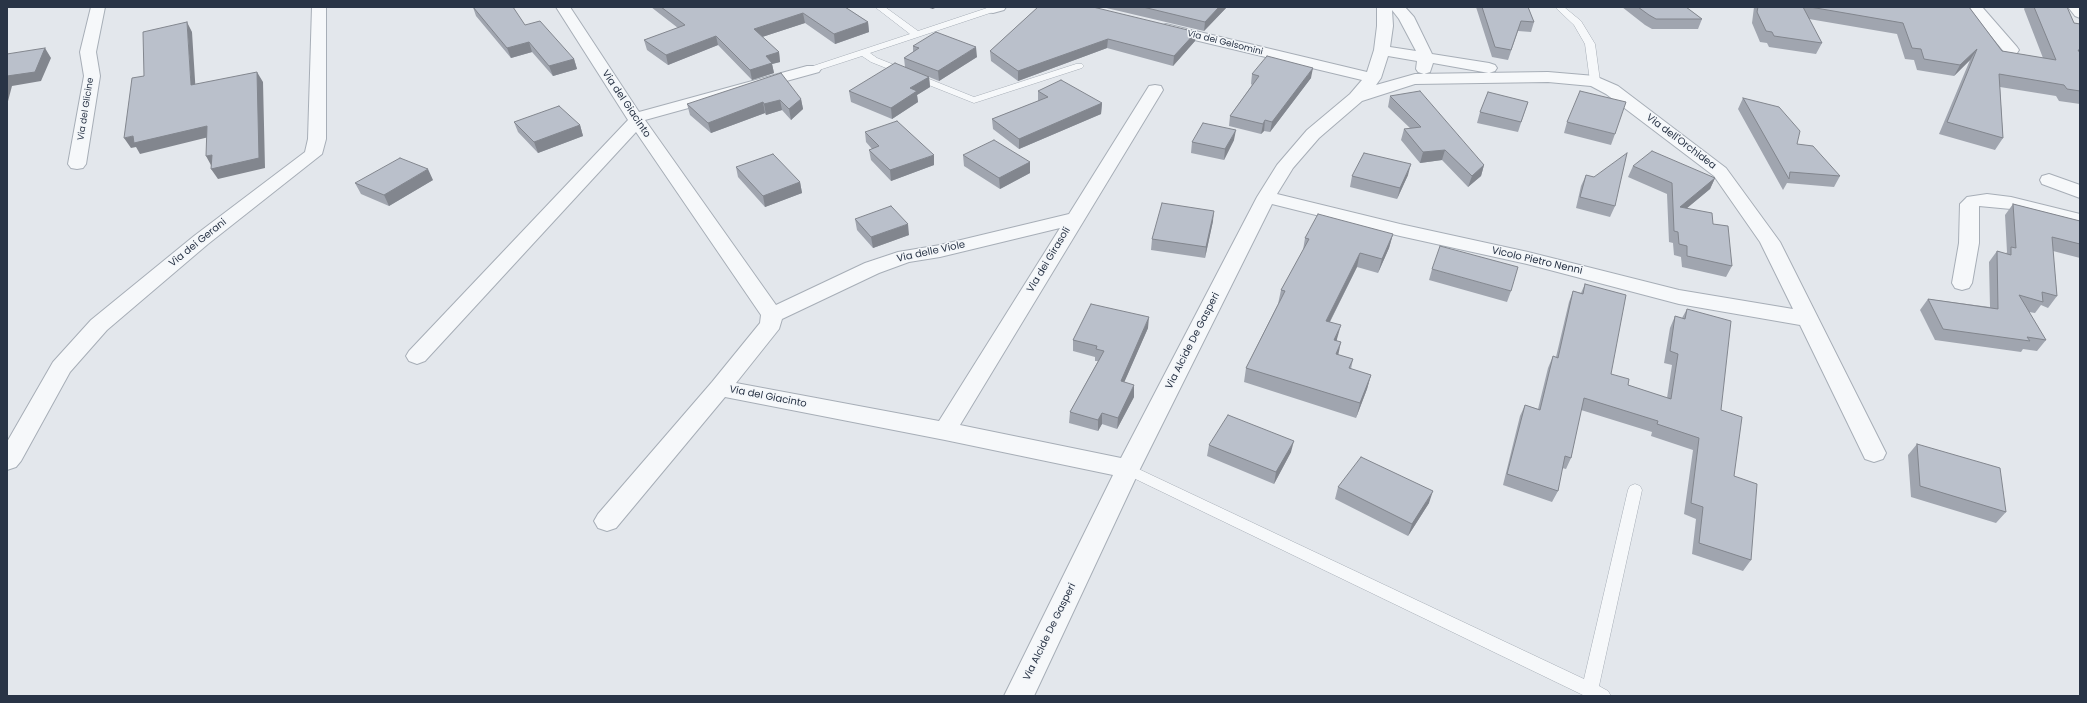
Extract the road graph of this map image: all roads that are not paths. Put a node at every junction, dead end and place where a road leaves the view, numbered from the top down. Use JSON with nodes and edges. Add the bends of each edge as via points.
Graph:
{"nodes":[{"id":1,"x":98,"y":7,"type":"edge"},
{"id":2,"x":319,"y":7,"type":"edge"},
{"id":3,"x":563,"y":7,"type":"edge"},
{"id":4,"x":879,"y":7,"type":"edge"},
{"id":5,"x":1384,"y":7,"type":"edge"},
{"id":6,"x":1397,"y":7,"type":"edge"},
{"id":7,"x":1559,"y":7,"type":"edge"},
{"id":8,"x":1966,"y":7,"type":"edge"},
{"id":9,"x":2075,"y":7,"type":"edge"},
{"id":10,"x":996,"y":8,"type":"edge"},
{"id":11,"x":2080,"y":13,"type":"edge"},
{"id":12,"x":1153,"y":25,"type":"edge"},
{"id":13,"x":916,"y":34,"type":"junction"},
{"id":14,"x":1382,"y":50,"type":"junction"},
{"id":15,"x":2011,"y":50,"type":"dead end"},
{"id":16,"x":863,"y":52,"type":"junction"},
{"id":17,"x":1425,"y":57,"type":"junction"},
{"id":18,"x":1079,"y":66,"type":"dead end"},
{"id":19,"x":813,"y":68,"type":"joint"},
{"id":20,"x":1548,"y":77,"type":"junction"},
{"id":21,"x":1373,"y":78,"type":"junction"},
{"id":22,"x":1415,"y":79,"type":"junction"},
{"id":23,"x":1595,"y":81,"type":"junction"},
{"id":24,"x":1155,"y":90,"type":"dead end"},
{"id":25,"x":1356,"y":98,"type":"junction"},
{"id":26,"x":636,"y":120,"type":"junction"},
{"id":27,"x":77,"y":164,"type":"dead end"},
{"id":28,"x":2049,"y":180,"type":"dead end"},
{"id":29,"x":2080,"y":192,"type":"edge"},
{"id":30,"x":1266,"y":197,"type":"junction"},
{"id":31,"x":1074,"y":219,"type":"junction"},
{"id":32,"x":2080,"y":220,"type":"edge"},
{"id":33,"x":1962,"y":283,"type":"dead end"},
{"id":34,"x":772,"y":315,"type":"junction"},
{"id":35,"x":1808,"y":319,"type":"junction"},
{"id":36,"x":417,"y":356,"type":"dead end"},
{"id":37,"x":720,"y":388,"type":"junction"},
{"id":38,"x":945,"y":431,"type":"junction"},
{"id":39,"x":1874,"y":454,"type":"dead end"},
{"id":40,"x":7,"y":461,"type":"edge"},
{"id":41,"x":1128,"y":469,"type":"junction"},
{"id":42,"x":1635,"y":490,"type":"dead end"},
{"id":43,"x":607,"y":521,"type":"dead end"},
{"id":44,"x":1596,"y":693,"type":"edge"},
{"id":45,"x":1019,"y":696,"type":"edge"}],
"edges":[{"from":1,"to":27,"type":"street","name":"Via del Glicine","via":[[88,52],[92,76]]},
{"from":2,"to":40,"type":"street","name":"Via dei Gerani","via":[[317,139],[313,154],[201,240],[99,325],[61,367]]},
{"from":3,"to":26,"type":"street","name":"Via del Giacinto"},
{"from":4,"to":13,"type":"lane"},
{"from":5,"to":14,"type":"street","name":"Via Alcide De Gasperi"},
{"from":6,"to":17,"type":"street","via":[[1406,17],[1424,50]]},
{"from":7,"to":23,"type":"lane","via":[[1578,23],[1590,44]]},
{"from":8,"to":15,"type":"street","via":[[1978,11]]},
{"from":9,"to":11,"type":"street"},
{"from":10,"to":13,"type":"lane"},
{"from":12,"to":21,"type":"street","name":"Via dei Gelsomini"},
{"from":13,"to":16,"type":"lane"},
{"from":14,"to":17,"type":"street"},
{"from":14,"to":21,"type":"street","name":"Via Alcide De Gasperi"},
{"from":16,"to":18,"type":"lane","via":[[874,60],[974,100]]},
{"from":16,"to":19,"type":"lane"},
{"from":17,"to":20,"type":"street"},
{"from":17,"to":22,"type":"street","via":[[1425,67]]},
{"from":19,"to":26,"type":"street"},
{"from":20,"to":22,"type":"street","name":"Via dell'Orchidea"},
{"from":20,"to":23,"type":"street","name":"Via dell'Orchidea"},
{"from":21,"to":25,"type":"street","name":"Via Alcide De Gasperi"},
{"from":22,"to":25,"type":"street","name":"Via dell'Orchidea"},
{"from":23,"to":35,"type":"street","name":"Via dell'Orchidea","via":[[1618,95],[1720,172],[1770,242]]},
{"from":24,"to":31,"type":"street","name":"Via dei Girasoli"},
{"from":25,"to":30,"type":"street","name":"Via Alcide De Gasperi","via":[[1313,134],[1286,165]]},
{"from":26,"to":34,"type":"street","name":"Via del Giacinto"},
{"from":26,"to":36,"type":"street"},
{"from":28,"to":29,"type":"street"},
{"from":30,"to":35,"type":"street","name":"Vicolo Pietro Nenni","via":[[1528,258],[1680,297]]},
{"from":30,"to":41,"type":"street","name":"Via Alcide De Gasperi"},
{"from":31,"to":34,"type":"street","name":"Via delle Viole","via":[[940,251],[905,256],[872,268]]},
{"from":31,"to":38,"type":"street","name":"Via dei Girasoli"},
{"from":32,"to":33,"type":"street","via":[[2011,203],[1974,201],[1969,204],[1970,244]]},
{"from":34,"to":37,"type":"street","name":"Via del Giacinto","via":[[771,324]]},
{"from":35,"to":39,"type":"street","name":"Via dell'Orchidea"},
{"from":37,"to":38,"type":"street","name":"Via del Giacinto"},
{"from":37,"to":43,"type":"street"},
{"from":38,"to":41,"type":"street","name":"Via del Giacinto"},
{"from":41,"to":44,"type":"lane"},
{"from":41,"to":45,"type":"street","name":"Via Alcide De Gasperi"},
{"from":42,"to":44,"type":"lane"}]}
